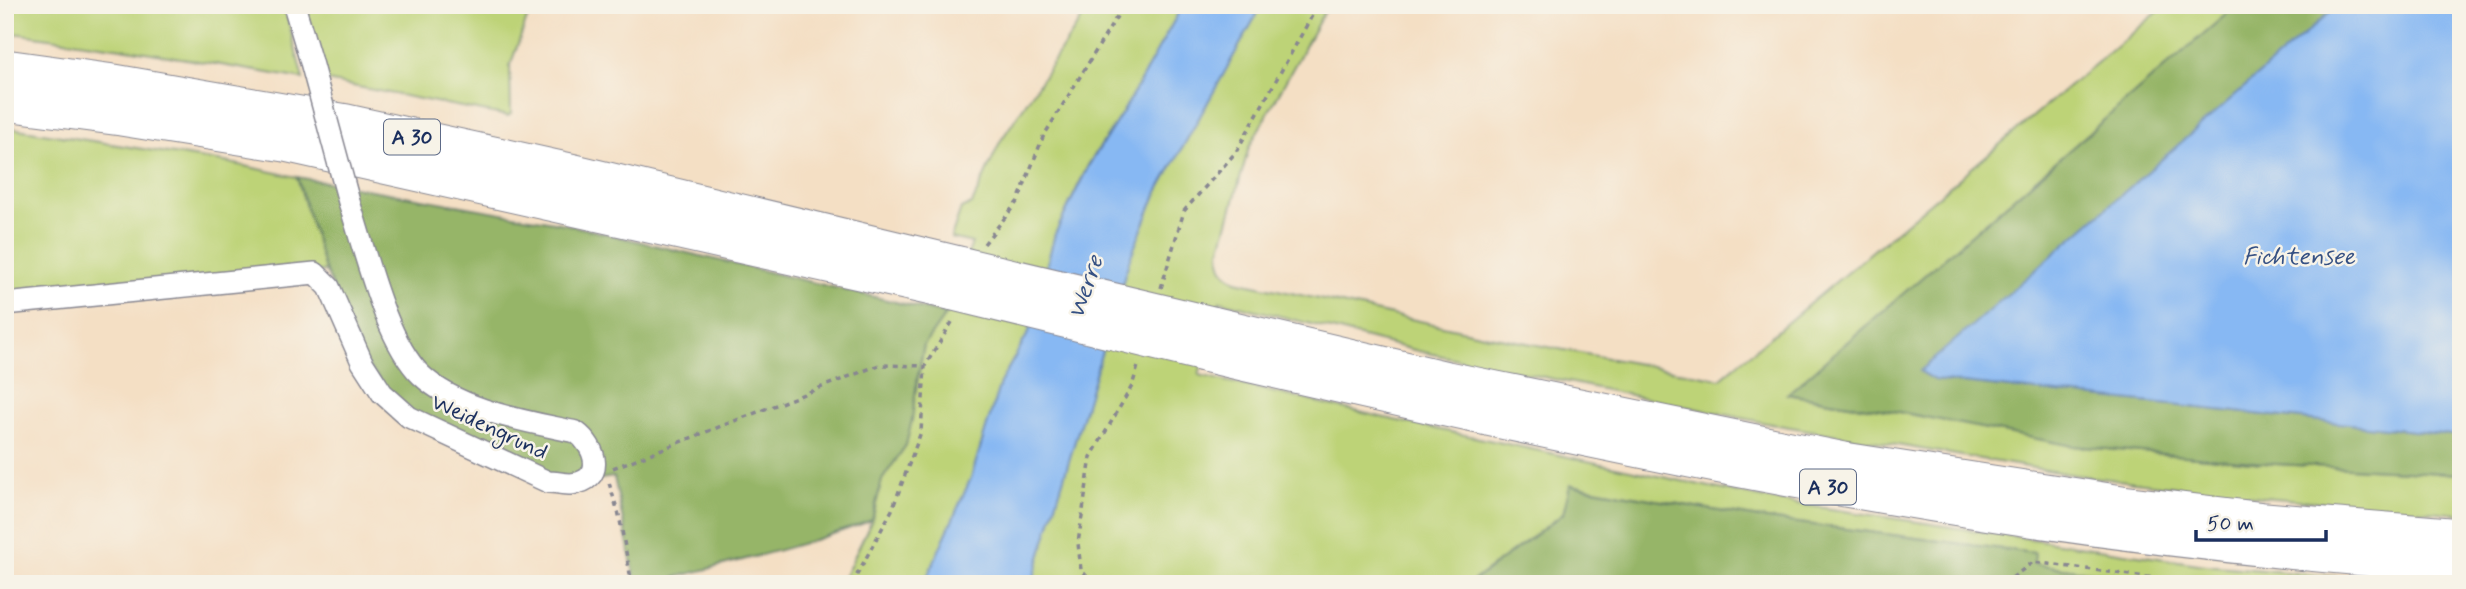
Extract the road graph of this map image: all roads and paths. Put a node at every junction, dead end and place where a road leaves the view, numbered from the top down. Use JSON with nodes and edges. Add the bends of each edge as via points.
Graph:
{"nodes":[{"id":1,"x":295,"y":5,"type":"edge"},
{"id":2,"x":1124,"y":5,"type":"edge"},
{"id":3,"x":1318,"y":5,"type":"edge"},
{"id":4,"x":5,"y":68,"type":"edge"},
{"id":5,"x":5,"y":102,"type":"edge"},
{"id":6,"x":1236,"y":152,"type":"dead end"},
{"id":7,"x":1018,"y":201,"type":"dead end"},
{"id":8,"x":959,"y":279,"type":"junction"},
{"id":9,"x":5,"y":304,"type":"edge"},
{"id":10,"x":1208,"y":339,"type":"junction"},
{"id":11,"x":599,"y":472,"type":"junction"},
{"id":12,"x":2461,"y":537,"type":"edge"},
{"id":13,"x":2461,"y":564,"type":"edge"},
{"id":14,"x":632,"y":584,"type":"edge"},
{"id":15,"x":852,"y":584,"type":"edge"},
{"id":16,"x":1185,"y":584,"type":"edge"},
{"id":17,"x":1240,"y":584,"type":"edge"},
{"id":18,"x":2004,"y":584,"type":"edge"},
{"id":19,"x":2199,"y":584,"type":"edge"}],
"edges":[{"from":1,"to":11,"type":"street","name":"Weidengrund","bridge":true,"via":[[349,202],[402,349],[420,374],[446,393],[491,412],[576,432],[595,456]]},
{"from":2,"to":7,"type":"path","via":[[1043,137]]},
{"from":3,"to":6,"type":"path"},
{"from":4,"to":8,"type":"highway","number":"A 30","via":[[347,123],[602,179]]},
{"from":5,"to":8,"type":"highway","number":"A 30","via":[[285,143]]},
{"from":8,"to":10,"type":"highway","number":"A 30","bridge":true},
{"from":9,"to":11,"type":"street","name":"Weidengrund","via":[[315,273],[329,287],[362,362],[382,393],[409,417],[548,482],[572,484]]},
{"from":10,"to":12,"type":"highway","number":"A 30","via":[[1447,380],[1844,461],[2122,504]]},
{"from":10,"to":13,"type":"highway","number":"A 30","via":[[1458,412],[1835,488],[2227,545]]},
{"from":11,"to":14,"type":"path","via":[[619,515]]},
{"from":11,"to":15,"type":"path","via":[[879,365],[925,366],[921,432],[892,510]]},
{"from":16,"to":17,"type":"path"},
{"from":18,"to":19,"type":"path","via":[[2033,562]]}]}
